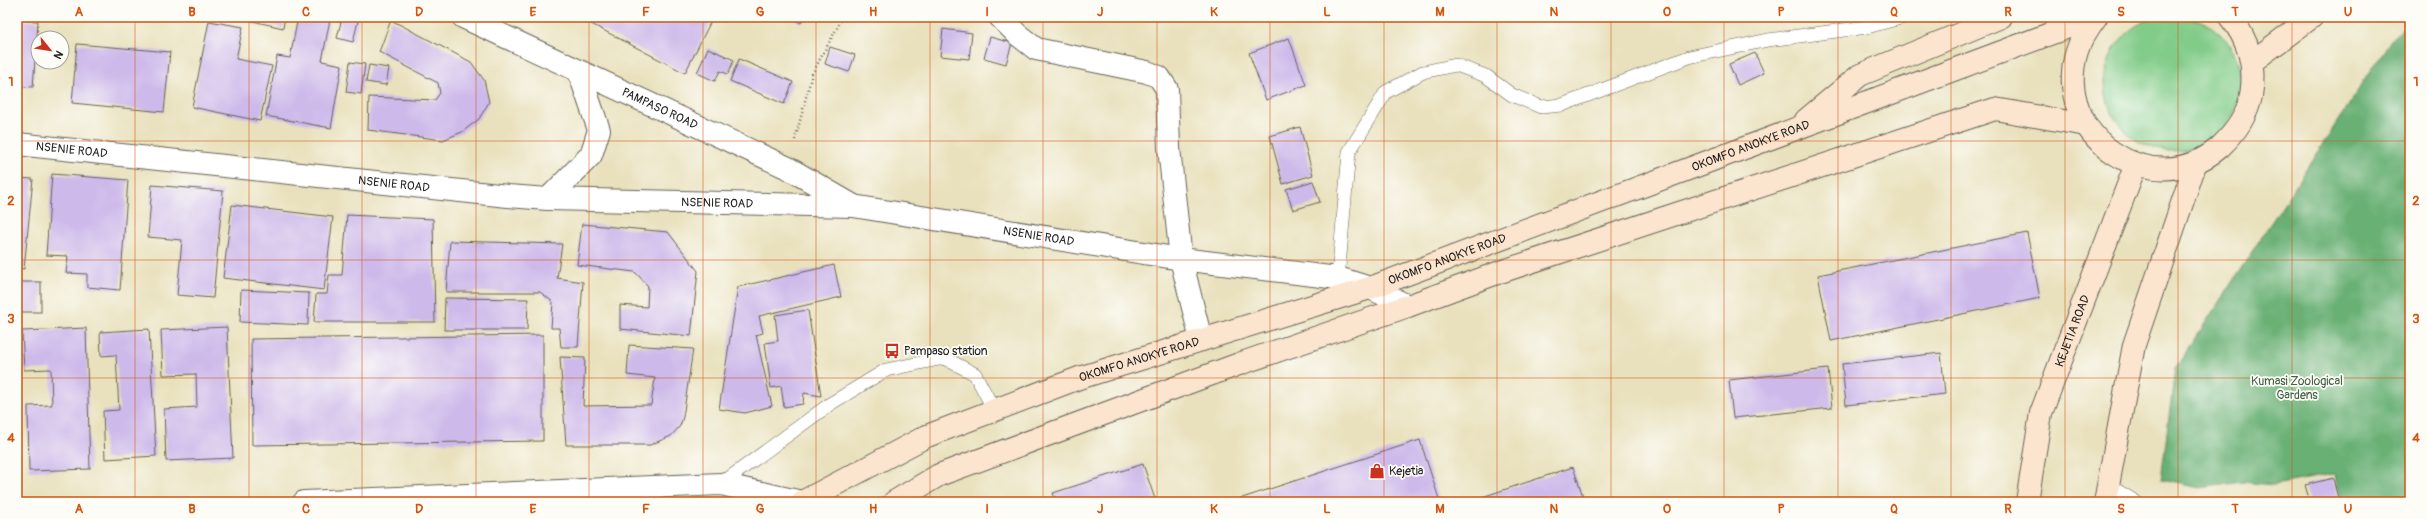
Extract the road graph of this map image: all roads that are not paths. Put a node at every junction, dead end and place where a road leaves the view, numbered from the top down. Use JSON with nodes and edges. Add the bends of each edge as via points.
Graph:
{"nodes":[{"id":1,"x":463,"y":17,"type":"edge"},
{"id":2,"x":1000,"y":17,"type":"edge"},
{"id":3,"x":1904,"y":17,"type":"edge"},
{"id":4,"x":2001,"y":17,"type":"edge"},
{"id":5,"x":2095,"y":17,"type":"edge"},
{"id":6,"x":2230,"y":17,"type":"edge"},
{"id":7,"x":2312,"y":17,"type":"edge"},
{"id":8,"x":2253,"y":61,"type":"junction"},
{"id":9,"x":579,"y":72,"type":"junction"},
{"id":10,"x":2086,"y":125,"type":"junction"},
{"id":11,"x":1794,"y":130,"type":"junction"},
{"id":12,"x":17,"y":144,"type":"edge"},
{"id":13,"x":2196,"y":162,"type":"junction"},
{"id":14,"x":2136,"y":164,"type":"junction"},
{"id":15,"x":548,"y":199,"type":"junction"},
{"id":16,"x":853,"y":206,"type":"junction"},
{"id":17,"x":1181,"y":259,"type":"junction"},
{"id":18,"x":1338,"y":278,"type":"junction"},
{"id":19,"x":1370,"y":288,"type":"junction"},
{"id":20,"x":1408,"y":306,"type":"junction"},
{"id":21,"x":1201,"y":340,"type":"junction"},
{"id":22,"x":994,"y":410,"type":"junction"},
{"id":23,"x":721,"y":484,"type":"junction"},
{"id":24,"x":2107,"y":494,"type":"edge"},
{"id":25,"x":304,"y":502,"type":"edge"},
{"id":26,"x":802,"y":502,"type":"edge"},
{"id":27,"x":894,"y":502,"type":"edge"},
{"id":28,"x":2027,"y":502,"type":"edge"},
{"id":29,"x":2136,"y":502,"type":"edge"}],
"edges":[{"from":1,"to":9,"type":"street","name":"PAMPASO ROAD"},
{"from":2,"to":17,"type":"street","via":[[1036,49],[1147,72],[1159,77],[1167,89],[1169,148]]},
{"from":3,"to":18,"type":"lane","via":[[1868,27],[1768,40],[1689,57],[1562,105],[1541,107],[1512,96],[1486,76],[1456,66],[1423,72],[1386,92],[1349,152]]},
{"from":4,"to":11,"type":"main road","via":[[1860,74]]},
{"from":5,"to":10,"type":"main road","via":[[2077,52],[2073,71],[2074,92]]},
{"from":5,"to":11,"type":"main road","name":"OKOMFO ANOKYE ROAD"},
{"from":6,"to":8,"type":"main road","via":[[2238,26]]},
{"from":7,"to":8,"type":"main road"},
{"from":8,"to":13,"type":"main road","via":[[2250,97],[2241,122],[2229,139],[2214,152]]},
{"from":9,"to":15,"type":"street","via":[[598,130],[591,155]]},
{"from":9,"to":16,"type":"street","name":"PAMPASO ROAD","via":[[788,168]]},
{"from":10,"to":14,"type":"main road","via":[[2101,144]]},
{"from":10,"to":20,"type":"main road","via":[[1995,109],[1500,272]]},
{"from":11,"to":19,"type":"main road","name":"OKOMFO ANOKYE ROAD"},
{"from":12,"to":15,"type":"street","name":"NSENIE ROAD"},
{"from":13,"to":14,"type":"main road","via":[[2156,168]]},
{"from":13,"to":24,"type":"main road","via":[[2134,345]]},
{"from":14,"to":28,"type":"main road","name":"KEJETIA ROAD","via":[[2041,412]]},
{"from":15,"to":16,"type":"street","name":"NSENIE ROAD"},
{"from":16,"to":17,"type":"street","name":"NSENIE ROAD"},
{"from":17,"to":18,"type":"street","name":"NSENIE ROAD"},
{"from":17,"to":21,"type":"street"},
{"from":18,"to":19,"type":"street","name":"NSENIE ROAD"},
{"from":19,"to":20,"type":"street","name":"NSENIE ROAD"},
{"from":19,"to":21,"type":"main road","name":"OKOMFO ANOKYE ROAD"},
{"from":20,"to":27,"type":"main road","via":[[1239,364],[939,475]]},
{"from":21,"to":22,"type":"main road","name":"OKOMFO ANOKYE ROAD","via":[[1079,378]]},
{"from":22,"to":23,"type":"lane","via":[[975,374],[944,358],[886,370],[830,404]]},
{"from":22,"to":26,"type":"main road","name":"OKOMFO ANOKYE ROAD","via":[[926,436]]},
{"from":23,"to":25,"type":"street"},
{"from":23,"to":26,"type":"street"},
{"from":24,"to":29,"type":"lane"}]}
